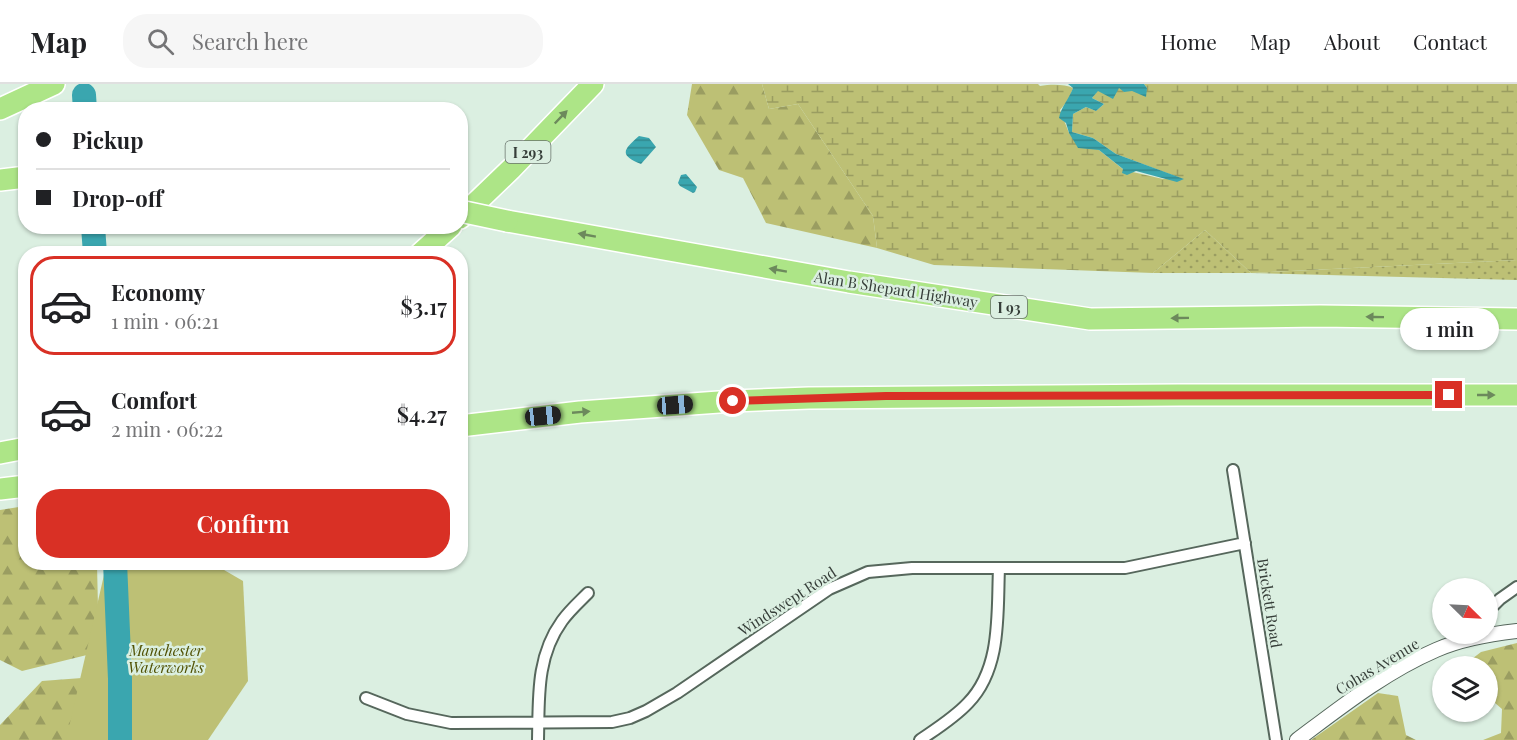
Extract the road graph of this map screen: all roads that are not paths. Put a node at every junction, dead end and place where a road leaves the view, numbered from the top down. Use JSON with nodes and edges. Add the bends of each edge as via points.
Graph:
{"nodes":[{"id":1,"x":54,"y":84,"type":"edge"},
{"id":2,"x":593,"y":84,"type":"edge"},
{"id":3,"x":0,"y":108,"type":"edge"},
{"id":4,"x":18,"y":178,"type":"edge"},
{"id":5,"x":0,"y":180,"type":"edge"},
{"id":6,"x":468,"y":210,"type":"edge"},
{"id":7,"x":468,"y":213,"type":"edge"},
{"id":8,"x":442,"y":234,"type":"edge"},
{"id":9,"x":429,"y":246,"type":"edge"},
{"id":10,"x":1517,"y":319,"type":"edge"},
{"id":11,"x":1517,"y":395,"type":"edge"},
{"id":12,"x":468,"y":425,"type":"edge"},
{"id":13,"x":18,"y":450,"type":"edge"},
{"id":14,"x":0,"y":453,"type":"edge"},
{"id":15,"x":1233,"y":470,"type":"dead end"},
{"id":16,"x":18,"y":487,"type":"edge"},
{"id":17,"x":0,"y":489,"type":"edge"},
{"id":18,"x":1245,"y":543,"type":"junction"},
{"id":19,"x":999,"y":568,"type":"junction"},
{"id":20,"x":1517,"y":587,"type":"edge"},
{"id":21,"x":588,"y":593,"type":"dead end"},
{"id":22,"x":1498,"y":601,"type":"edge"},
{"id":23,"x":1517,"y":631,"type":"edge"},
{"id":24,"x":1498,"y":633,"type":"edge"},
{"id":25,"x":1452,"y":644,"type":"edge"},
{"id":26,"x":366,"y":698,"type":"dead end"},
{"id":27,"x":538,"y":723,"type":"junction"},
{"id":28,"x":538,"y":740,"type":"edge"},
{"id":29,"x":920,"y":740,"type":"edge"},
{"id":30,"x":1276,"y":740,"type":"edge"},
{"id":31,"x":1297,"y":740,"type":"edge"}],
"edges":[{"from":1,"to":3,"type":"highway"},
{"from":6,"to":2,"type":"highway","number":"I 293","one_way":true},
{"from":4,"to":5,"type":"highway"},
{"from":10,"to":7,"type":"highway","name":"Alan B Shepard Highway","number":"I 93","one_way":true,"bridge":true,"via":[[1090,319],[849,282]]},
{"from":8,"to":9,"type":"highway"},
{"from":12,"to":11,"type":"highway","one_way":true,"via":[[591,411],[798,398]]},
{"from":13,"to":14,"type":"highway"},
{"from":15,"to":18,"type":"street","name":"Brickett Road"},
{"from":16,"to":17,"type":"highway"},
{"from":18,"to":19,"type":"street","name":"Windswept Road","via":[[1125,568]]},
{"from":18,"to":30,"type":"street","name":"Brickett Road"},
{"from":19,"to":27,"type":"street","name":"Windswept Road","via":[[868,572],[829,589],[646,711],[612,722]]},
{"from":19,"to":29,"type":"street","via":[[995,640],[984,678],[965,706]]},
{"from":20,"to":22,"type":"street"},
{"from":21,"to":27,"type":"street","via":[[563,620],[549,644],[540,671]]},
{"from":23,"to":24,"type":"street","name":"Cohas Avenue"},
{"from":25,"to":31,"type":"street","name":"Cohas Avenue","via":[[1408,664],[1350,700]]},
{"from":26,"to":27,"type":"street","name":"Windswept Road","via":[[430,720]]},
{"from":27,"to":28,"type":"street"}]}
